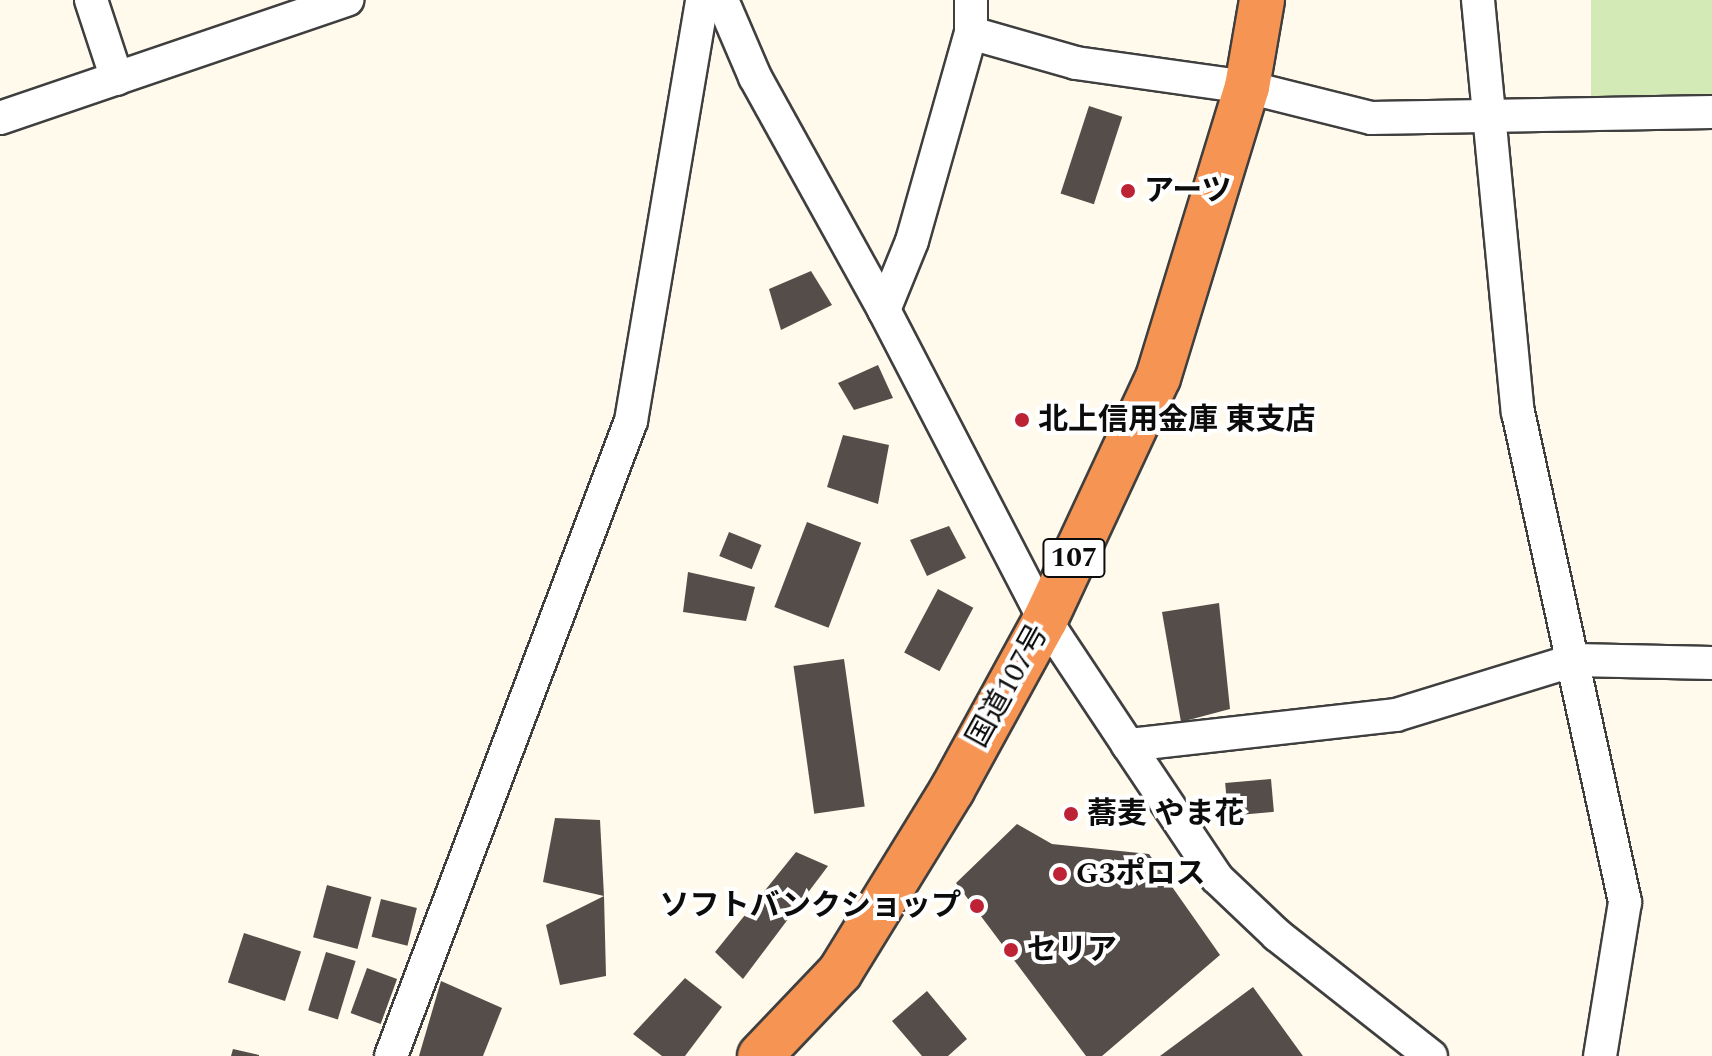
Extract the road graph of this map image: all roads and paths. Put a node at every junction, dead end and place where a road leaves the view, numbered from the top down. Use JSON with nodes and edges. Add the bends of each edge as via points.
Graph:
{"nodes":[{"id":1,"x":91,"y":0,"type":"edge"},
{"id":2,"x":347,"y":0,"type":"edge"},
{"id":3,"x":702,"y":0,"type":"edge"},
{"id":4,"x":722,"y":0,"type":"edge"},
{"id":5,"x":971,"y":0,"type":"edge"},
{"id":6,"x":1262,"y":0,"type":"edge"},
{"id":7,"x":1478,"y":0,"type":"edge"},
{"id":8,"x":971,"y":33,"type":"junction"},
{"id":9,"x":117,"y":79,"type":"junction"},
{"id":10,"x":1247,"y":87,"type":"junction"},
{"id":11,"x":1712,"y":112,"type":"edge"},
{"id":12,"x":1489,"y":114,"type":"junction"},
{"id":13,"x":0,"y":118,"type":"edge"},
{"id":14,"x":884,"y":310,"type":"junction"},
{"id":15,"x":1045,"y":620,"type":"junction"},
{"id":16,"x":1575,"y":660,"type":"junction"},
{"id":17,"x":1712,"y":663,"type":"edge"},
{"id":18,"x":1128,"y":745,"type":"junction"},
{"id":19,"x":391,"y":1056,"type":"edge"},
{"id":20,"x":760,"y":1056,"type":"edge"},
{"id":21,"x":1431,"y":1056,"type":"edge"},
{"id":22,"x":1600,"y":1056,"type":"edge"}],
"edges":[{"from":1,"to":9,"type":"street"},
{"from":2,"to":9,"type":"street"},
{"from":3,"to":19,"type":"street","via":[[631,421]]},
{"from":4,"to":14,"type":"street","via":[[755,77]]},
{"from":5,"to":8,"type":"street"},
{"from":6,"to":10,"type":"highway","name":"国道107号","number":"107"},
{"from":7,"to":12,"type":"street"},
{"from":8,"to":10,"type":"street","via":[[1076,63]]},
{"from":8,"to":14,"type":"street","via":[[912,241]]},
{"from":9,"to":13,"type":"street"},
{"from":10,"to":12,"type":"street","via":[[1371,118]]},
{"from":10,"to":15,"type":"highway","name":"国道107号","number":"107","via":[[1158,378]]},
{"from":11,"to":12,"type":"street"},
{"from":12,"to":16,"type":"street","via":[[1518,412]]},
{"from":14,"to":15,"type":"street"},
{"from":15,"to":18,"type":"street"},
{"from":15,"to":20,"type":"highway","name":"国道107号","number":"107","via":[[952,790],[840,972]]},
{"from":16,"to":17,"type":"street"},
{"from":16,"to":18,"type":"street","via":[[1396,715]]},
{"from":16,"to":22,"type":"street","via":[[1625,902]]},
{"from":18,"to":21,"type":"street","via":[[1217,878],[1277,935]]}]}
